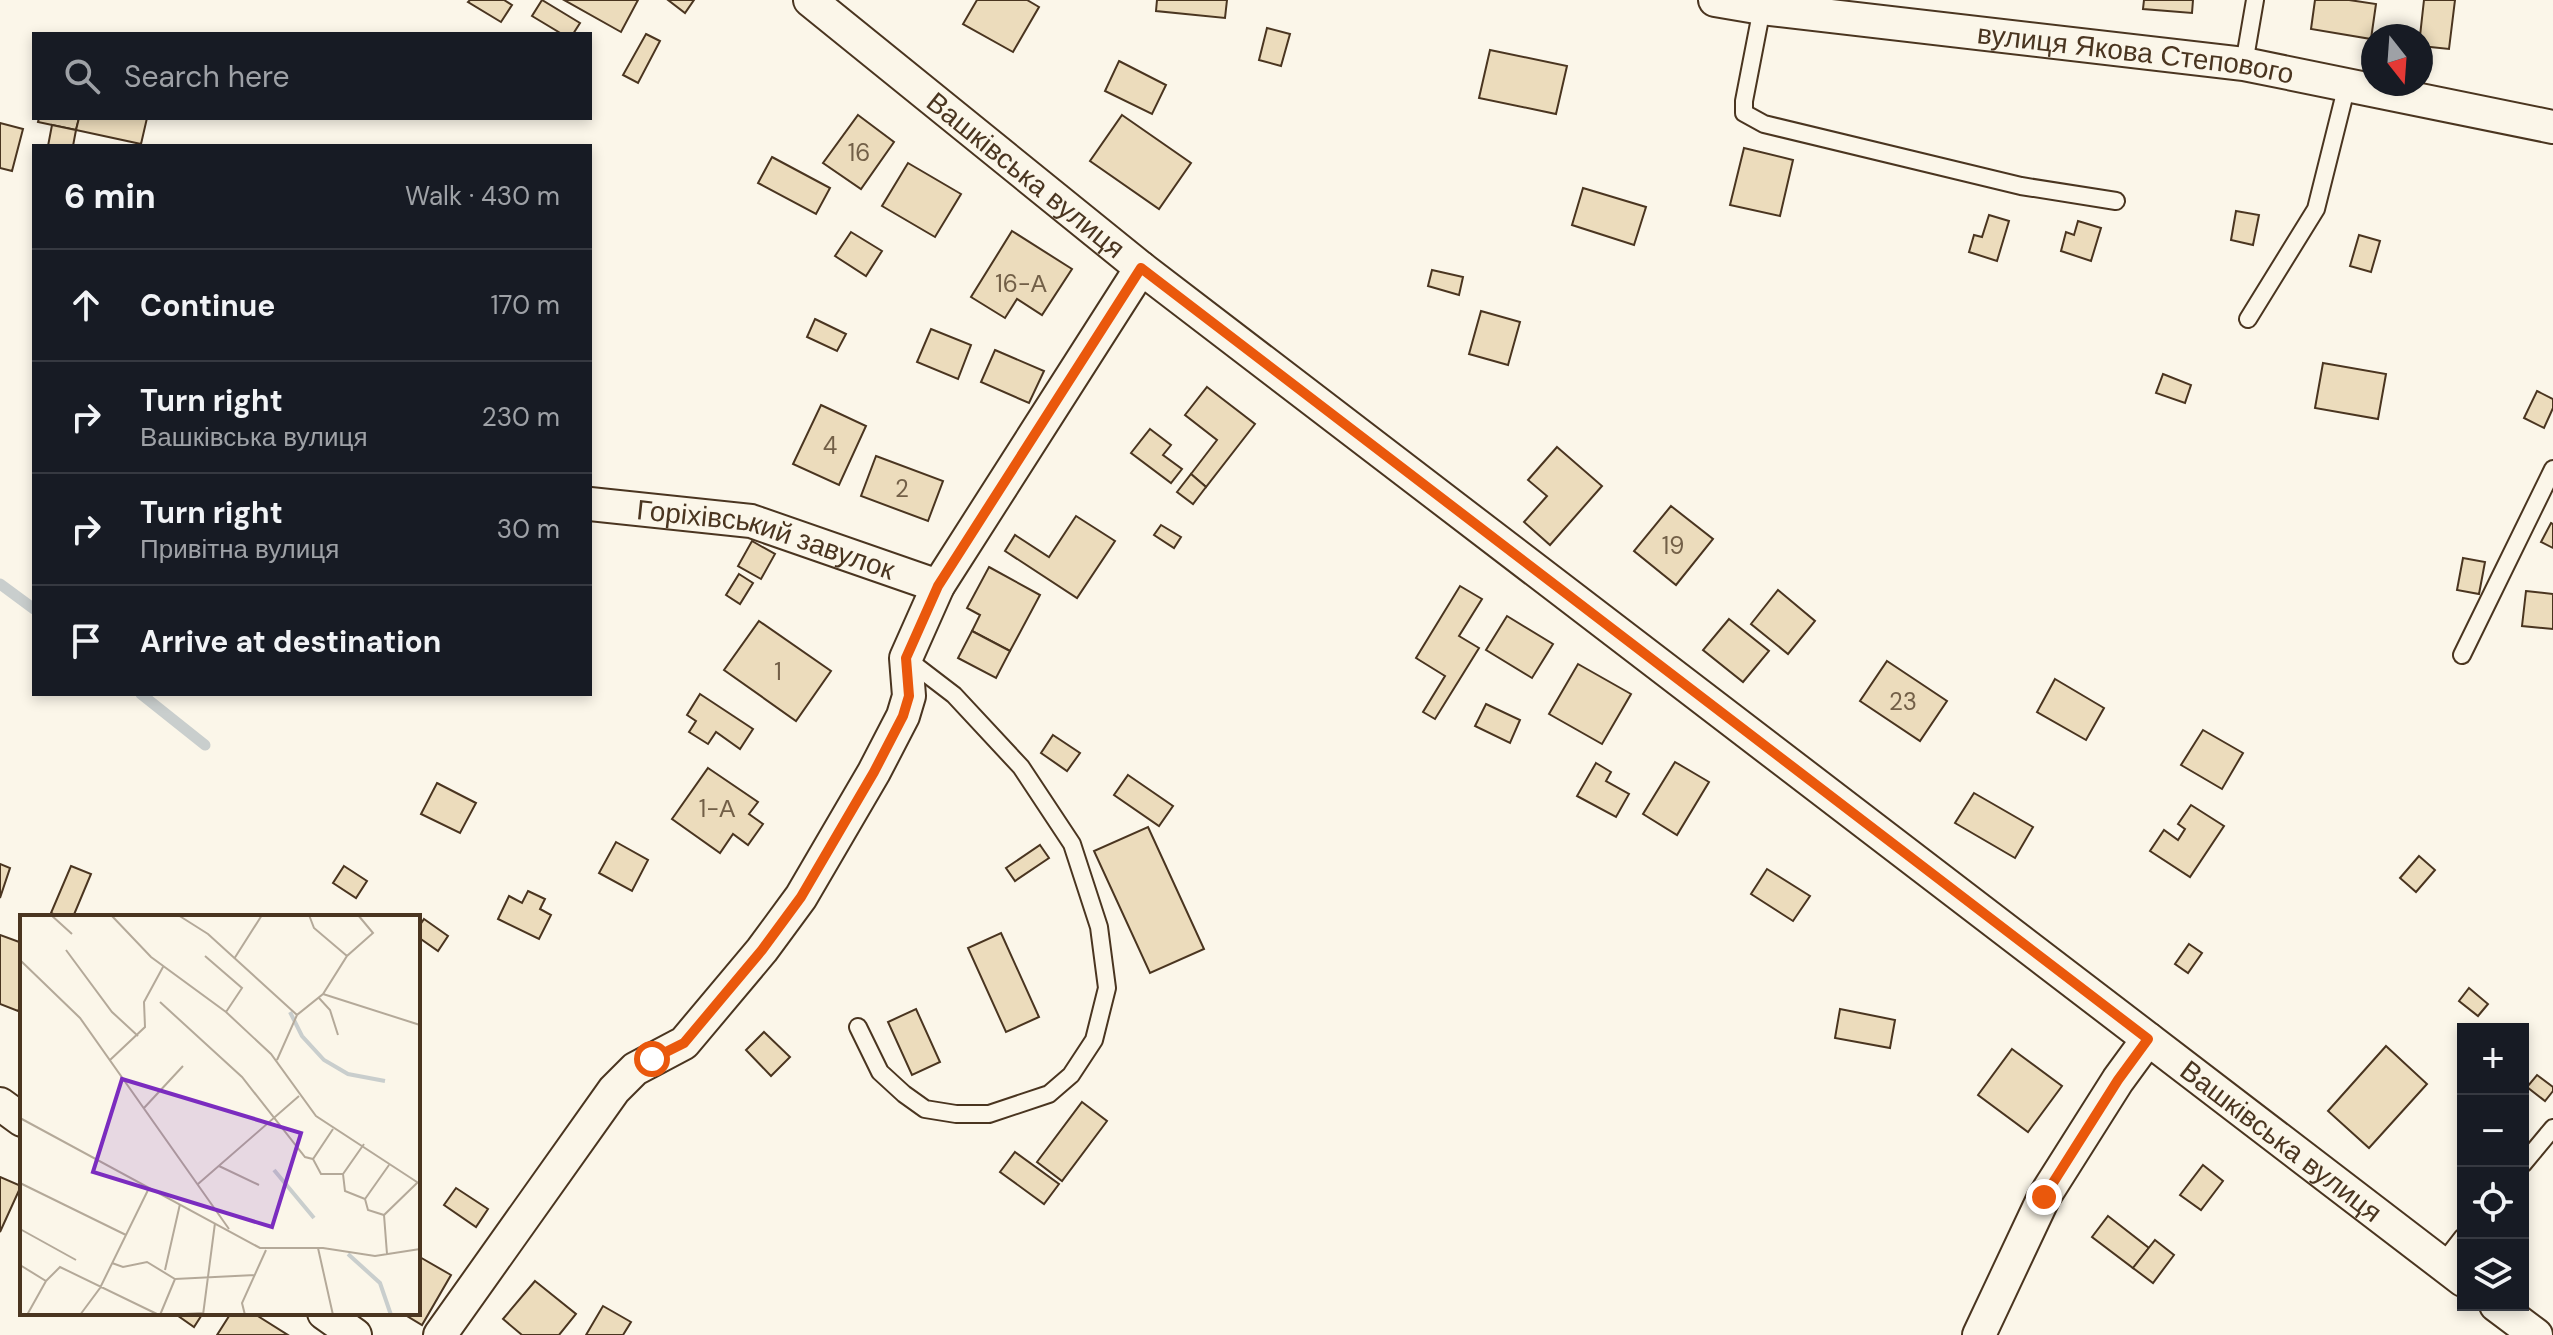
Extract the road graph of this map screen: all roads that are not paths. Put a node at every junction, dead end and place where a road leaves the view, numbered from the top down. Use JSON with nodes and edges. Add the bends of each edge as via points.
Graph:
{"nodes":[{"id":1,"x":810,"y":0,"type":"edge"},
{"id":2,"x":1715,"y":0,"type":"edge"},
{"id":3,"x":2255,"y":0,"type":"edge"},
{"id":4,"x":1763,"y":4,"type":"edge"},
{"id":5,"x":2244,"y":64,"type":"junction"},
{"id":6,"x":2347,"y":85,"type":"junction"},
{"id":7,"x":2553,"y":127,"type":"edge"},
{"id":8,"x":2116,"y":201,"type":"dead end"},
{"id":9,"x":1141,"y":268,"type":"junction"},
{"id":10,"x":2248,"y":319,"type":"dead end"},
{"id":11,"x":2553,"y":469,"type":"edge"},
{"id":12,"x":592,"y":504,"type":"edge"},
{"id":13,"x":938,"y":586,"type":"junction"},
{"id":14,"x":2462,"y":655,"type":"dead end"},
{"id":15,"x":906,"y":658,"type":"junction"},
{"id":16,"x":858,"y":1027,"type":"dead end"},
{"id":17,"x":2148,"y":1039,"type":"junction"},
{"id":18,"x":0,"y":1104,"type":"edge"},
{"id":19,"x":20,"y":1119,"type":"edge"},
{"id":20,"x":2553,"y":1128,"type":"edge"},
{"id":21,"x":2529,"y":1157,"type":"edge"},
{"id":22,"x":2462,"y":1239,"type":"edge"},
{"id":23,"x":2452,"y":1272,"type":"edge"},
{"id":24,"x":2504,"y":1311,"type":"edge"},
{"id":25,"x":327,"y":1315,"type":"edge"},
{"id":26,"x":355,"y":1335,"type":"edge"},
{"id":27,"x":440,"y":1335,"type":"edge"},
{"id":28,"x":1979,"y":1335,"type":"edge"},
{"id":29,"x":2536,"y":1335,"type":"edge"}],
"edges":[{"from":1,"to":9,"type":"street","name":"Вашківська вулиця"},
{"from":2,"to":4,"type":"street","name":"вулиця Якова Степового"},
{"from":3,"to":5,"type":"lane"},
{"from":4,"to":5,"type":"street","name":"вулиця Якова Степового"},
{"from":4,"to":8,"type":"lane","via":[[1744,101],[1744,113],[1754,119],[2021,186]]},
{"from":5,"to":6,"type":"street","name":"вулиця Якова Степового"},
{"from":6,"to":7,"type":"street","name":"вулиця Якова Степового"},
{"from":6,"to":10,"type":"lane","via":[[2316,209]]},
{"from":9,"to":13,"type":"street"},
{"from":9,"to":17,"type":"street","name":"Вашківська вулиця"},
{"from":11,"to":14,"type":"lane"},
{"from":12,"to":13,"type":"street","name":"Горіхівський завулок","via":[[751,521]]},
{"from":13,"to":15,"type":"street"},
{"from":15,"to":16,"type":"lane","via":[[954,695],[1021,767],[1072,844],[1099,927],[1107,988],[1094,1040],[1071,1075],[1049,1094],[989,1114],[925,1109],[880,1072]]},
{"from":15,"to":27,"type":"street","via":[[909,696],[903,716],[801,897],[684,1043],[635,1069],[614,1090]]},
{"from":17,"to":23,"type":"street","name":"Вашківська вулиця"},
{"from":17,"to":28,"type":"street","via":[[2044,1197]]},
{"from":18,"to":19,"type":"street"},
{"from":20,"to":21,"type":"lane"},
{"from":22,"to":23,"type":"lane"},
{"from":24,"to":29,"type":"street"},
{"from":25,"to":26,"type":"street"}]}
